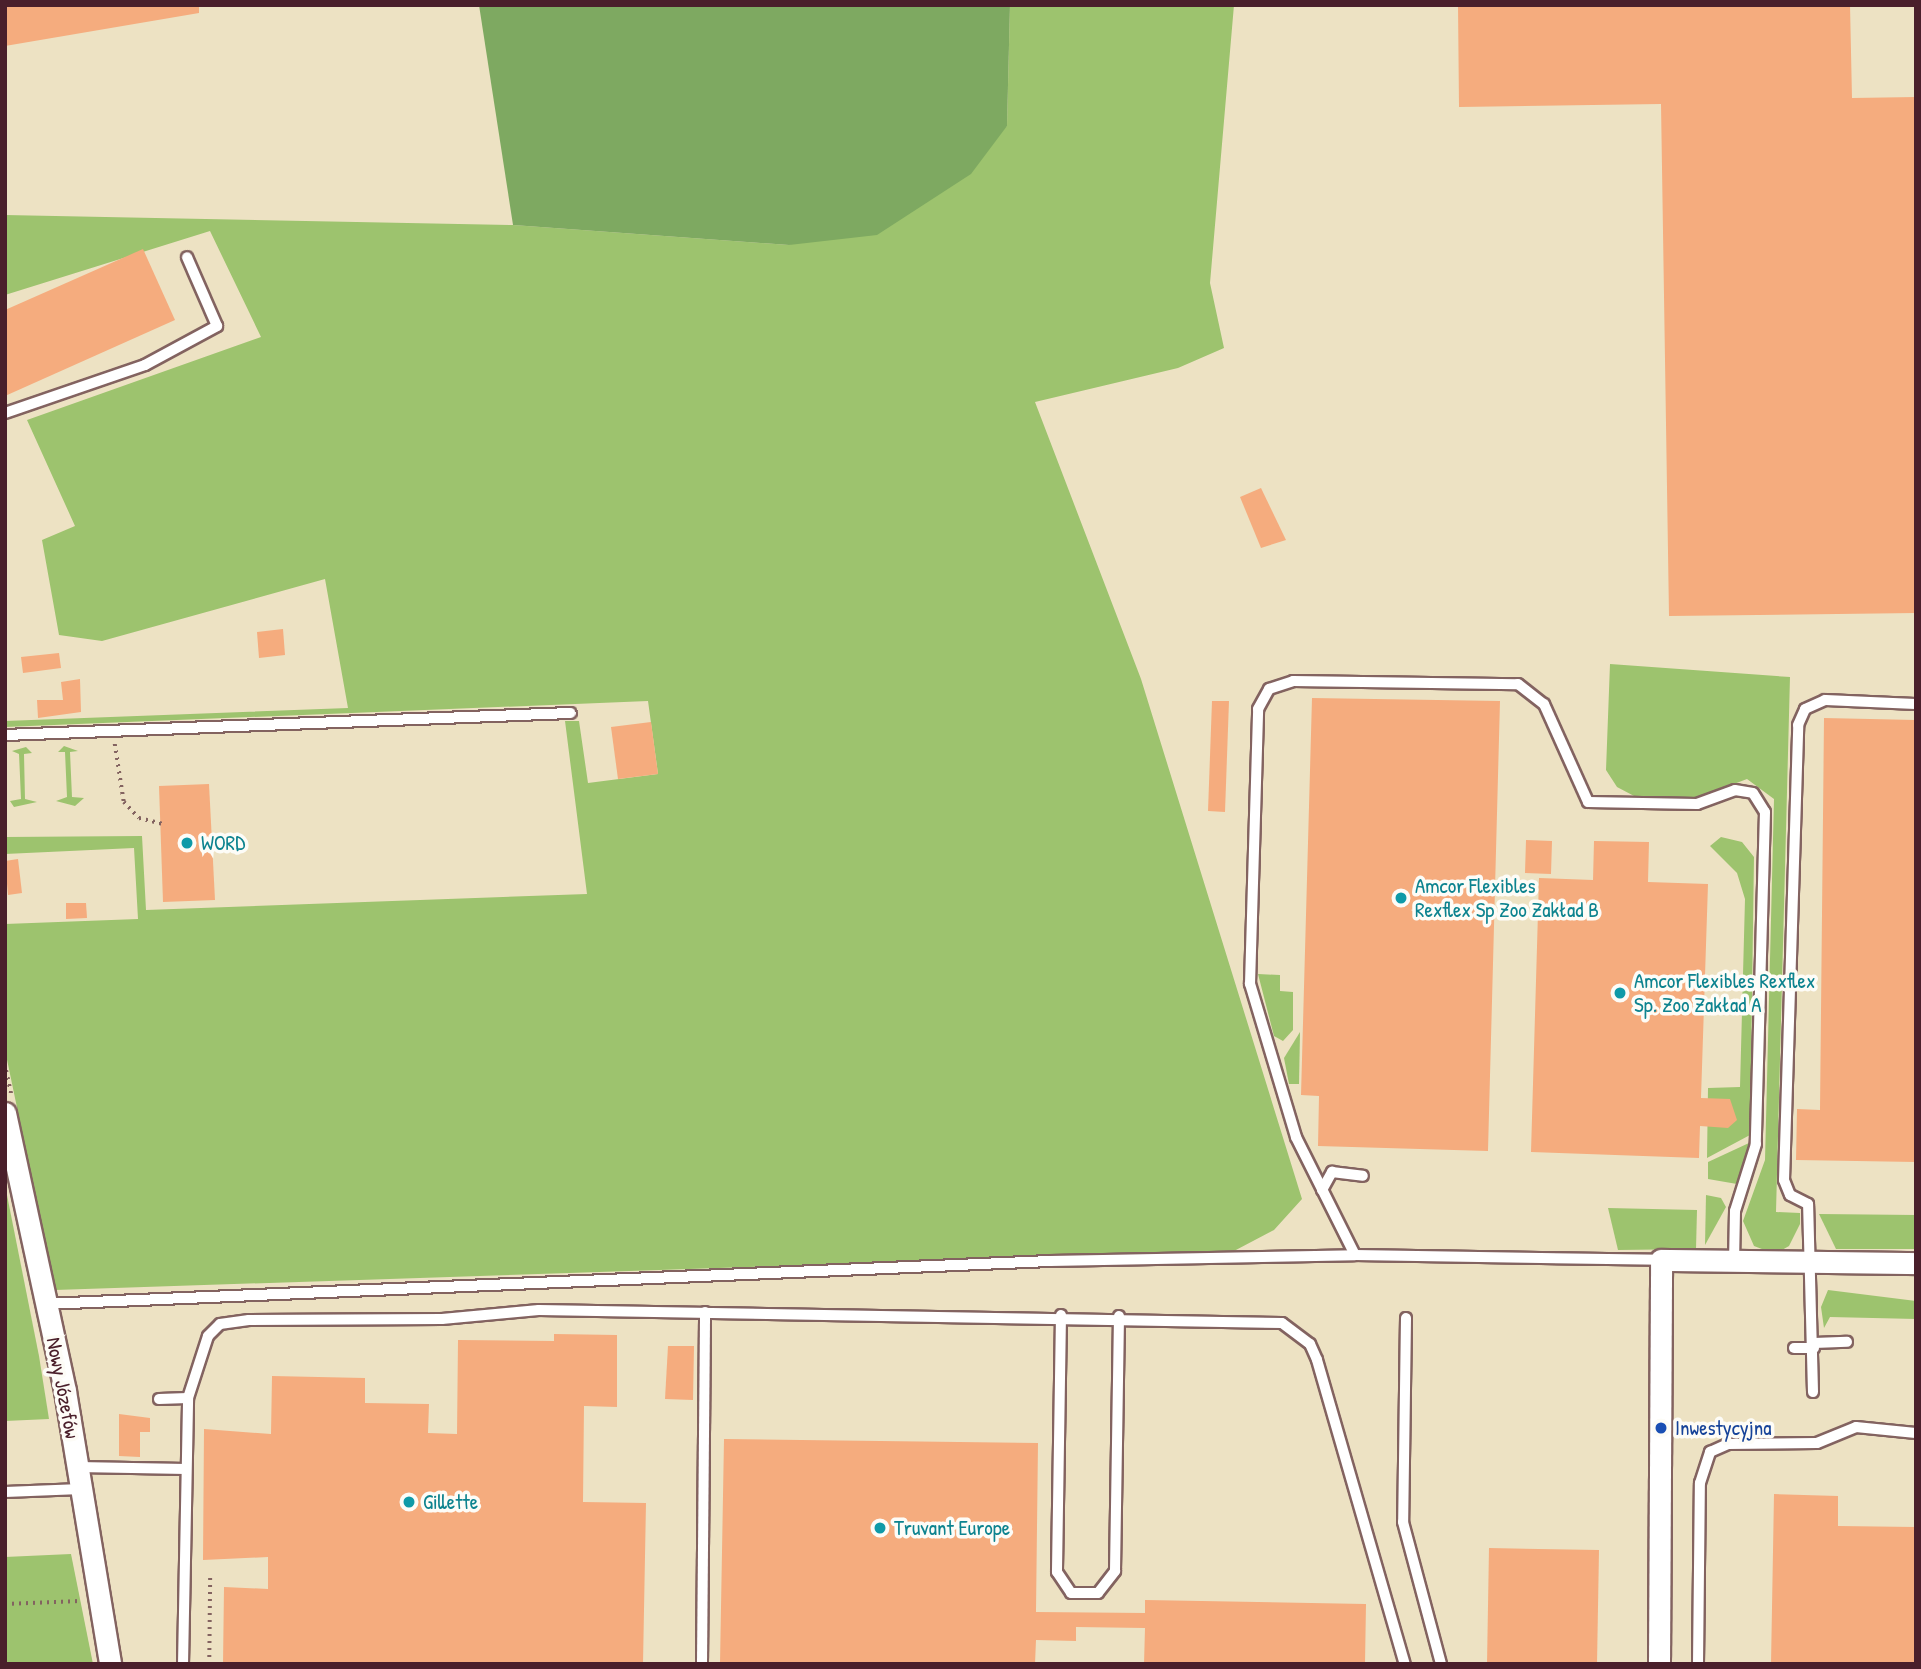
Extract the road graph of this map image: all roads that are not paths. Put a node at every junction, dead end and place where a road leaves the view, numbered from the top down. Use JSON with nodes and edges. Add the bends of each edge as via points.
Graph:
{"nodes":[{"id":1,"x":187,"y":257,"type":"dead end"},
{"id":2,"x":5,"y":413,"type":"edge"},
{"id":3,"x":1916,"y":704,"type":"edge"},
{"id":4,"x":570,"y":713,"type":"dead end"},
{"id":5,"x":5,"y":735,"type":"edge"},
{"id":6,"x":5,"y":1113,"type":"edge"},
{"id":7,"x":1363,"y":1176,"type":"dead end"},
{"id":8,"x":1322,"y":1190,"type":"junction"},
{"id":9,"x":1355,"y":1255,"type":"junction"},
{"id":10,"x":1661,"y":1260,"type":"junction"},
{"id":11,"x":1734,"y":1262,"type":"junction"},
{"id":12,"x":1809,"y":1262,"type":"junction"},
{"id":13,"x":1916,"y":1264,"type":"edge"},
{"id":14,"x":46,"y":1304,"type":"junction"},
{"id":15,"x":705,"y":1312,"type":"junction"},
{"id":16,"x":1061,"y":1315,"type":"junction"},
{"id":17,"x":1119,"y":1317,"type":"junction"},
{"id":18,"x":1406,"y":1318,"type":"dead end"},
{"id":19,"x":1847,"y":1342,"type":"dead end"},
{"id":20,"x":1814,"y":1345,"type":"junction"},
{"id":21,"x":1794,"y":1348,"type":"dead end"},
{"id":22,"x":1813,"y":1392,"type":"dead end"},
{"id":23,"x":188,"y":1398,"type":"junction"},
{"id":24,"x":159,"y":1399,"type":"dead end"},
{"id":25,"x":1916,"y":1433,"type":"edge"},
{"id":26,"x":78,"y":1466,"type":"junction"},
{"id":27,"x":186,"y":1469,"type":"junction"},
{"id":28,"x":81,"y":1489,"type":"junction"},
{"id":29,"x":5,"y":1492,"type":"edge"},
{"id":30,"x":110,"y":1664,"type":"edge"},
{"id":31,"x":183,"y":1664,"type":"edge"},
{"id":32,"x":702,"y":1664,"type":"edge"},
{"id":33,"x":1405,"y":1664,"type":"edge"},
{"id":34,"x":1441,"y":1664,"type":"edge"},
{"id":35,"x":1658,"y":1664,"type":"edge"},
{"id":36,"x":1698,"y":1664,"type":"edge"}],
"edges":[{"from":1,"to":2,"type":"lane","via":[[217,326],[145,365]]},
{"from":3,"to":12,"type":"lane","via":[[1825,699],[1805,709],[1798,726],[1784,1180],[1790,1195],[1808,1204]]},
{"from":4,"to":5,"type":"lane"},
{"from":6,"to":14,"type":"street","name":"Nowy Józefów"},
{"from":7,"to":8,"type":"lane","via":[[1332,1172]]},
{"from":8,"to":9,"type":"lane"},
{"from":8,"to":11,"type":"lane","via":[[1296,1137],[1250,985],[1260,702],[1269,689],[1293,681],[1518,684],[1544,705],[1588,802],[1697,804],[1744,790],[1765,812],[1755,1160],[1735,1211]]},
{"from":9,"to":10,"type":"lane"},
{"from":9,"to":14,"type":"lane","via":[[1050,1261]]},
{"from":10,"to":11,"type":"street"},
{"from":10,"to":35,"type":"street"},
{"from":11,"to":12,"type":"street"},
{"from":12,"to":13,"type":"street"},
{"from":12,"to":20,"type":"lane"},
{"from":14,"to":26,"type":"street","name":"Nowy Józefów"},
{"from":15,"to":16,"type":"lane"},
{"from":15,"to":23,"type":"lane","via":[[539,1310],[220,1324],[196,1359]]},
{"from":15,"to":32,"type":"lane"},
{"from":16,"to":17,"type":"lane"},
{"from":16,"to":17,"type":"lane","via":[[1057,1573],[1071,1592],[1098,1593],[1115,1571]]},
{"from":17,"to":33,"type":"lane","via":[[1266,1319],[1298,1331],[1311,1344]]},
{"from":18,"to":34,"type":"lane","via":[[1403,1522]]},
{"from":19,"to":20,"type":"lane"},
{"from":20,"to":21,"type":"lane"},
{"from":20,"to":22,"type":"lane"},
{"from":23,"to":24,"type":"lane"},
{"from":23,"to":27,"type":"lane"},
{"from":25,"to":36,"type":"lane","via":[[1856,1427],[1818,1443],[1728,1444],[1710,1452],[1700,1483]]},
{"from":26,"to":27,"type":"lane"},
{"from":26,"to":28,"type":"street","name":"Nowy Józefów"},
{"from":27,"to":31,"type":"lane"},
{"from":28,"to":29,"type":"lane"},
{"from":28,"to":30,"type":"street","name":"Nowy Józefów"}]}
